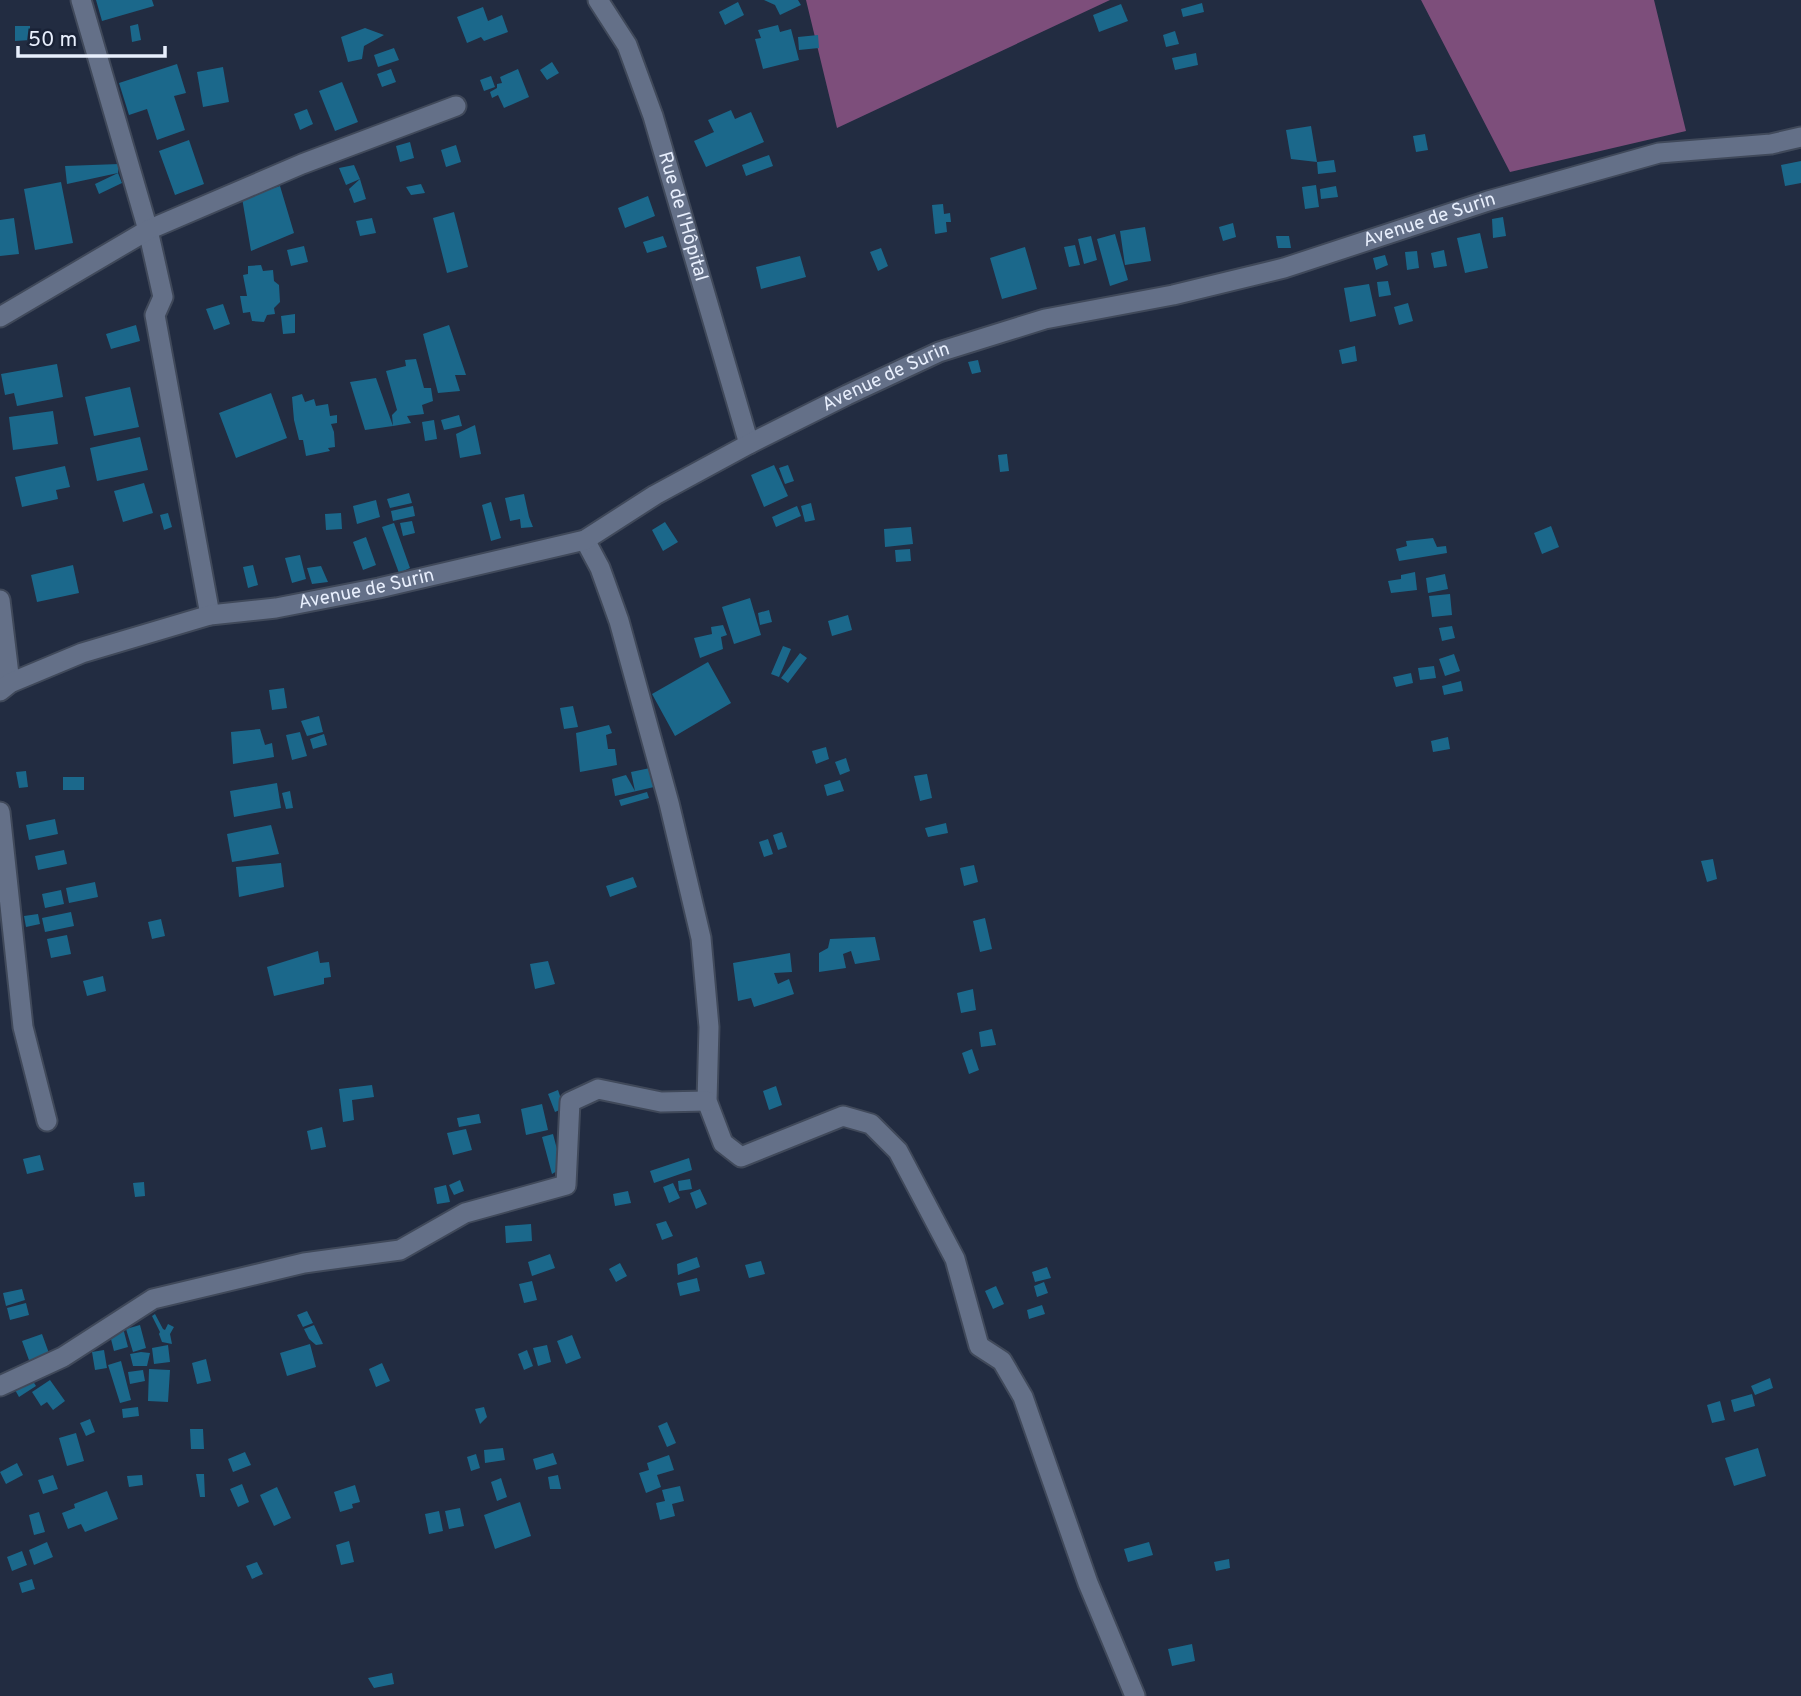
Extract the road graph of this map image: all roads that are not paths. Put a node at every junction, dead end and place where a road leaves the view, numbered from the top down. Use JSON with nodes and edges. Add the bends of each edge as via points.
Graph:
{"nodes":[{"id":1,"x":81,"y":0,"type":"edge"},
{"id":2,"x":598,"y":0,"type":"edge"},
{"id":3,"x":456,"y":106,"type":"dead end"},
{"id":4,"x":1801,"y":137,"type":"edge"},
{"id":5,"x":148,"y":230,"type":"junction"},
{"id":6,"x":0,"y":317,"type":"edge"},
{"id":7,"x":749,"y":444,"type":"junction"},
{"id":8,"x":585,"y":540,"type":"junction"},
{"id":9,"x":0,"y":600,"type":"edge"},
{"id":10,"x":210,"y":615,"type":"junction"},
{"id":11,"x":5,"y":687,"type":"edge"},
{"id":12,"x":0,"y":812,"type":"edge"},
{"id":13,"x":707,"y":1101,"type":"junction"},
{"id":14,"x":47,"y":1121,"type":"dead end"},
{"id":15,"x":0,"y":1386,"type":"edge"},
{"id":16,"x":1135,"y":1696,"type":"edge"}],
"edges":[{"from":1,"to":5,"type":"street"},
{"from":2,"to":7,"type":"street","name":"Rue de l'Hôpital","via":[[627,45],[653,116]]},
{"from":3,"to":5,"type":"street","via":[[302,164]]},
{"from":4,"to":7,"type":"street","name":"Avenue de Surin","via":[[1771,144],[1660,153],[1488,201],[1284,268],[1045,319],[939,352]]},
{"from":5,"to":6,"type":"street"},
{"from":5,"to":10,"type":"street","via":[[163,297],[155,315]]},
{"from":7,"to":8,"type":"street","name":"Avenue de Surin"},
{"from":8,"to":10,"type":"street","name":"Avenue de Surin","via":[[379,589]]},
{"from":8,"to":13,"type":"street","via":[[619,621],[701,938],[709,1006]]},
{"from":9,"to":11,"type":"street"},
{"from":10,"to":11,"type":"street","name":"Avenue de Surin","via":[[82,653]]},
{"from":12,"to":14,"type":"street","via":[[23,1027]]},
{"from":13,"to":15,"type":"street","via":[[661,1102],[598,1089],[570,1102],[566,1185],[465,1213],[400,1250],[304,1263],[153,1299],[63,1357]]},
{"from":13,"to":16,"type":"street","via":[[723,1143],[741,1157],[843,1116],[870,1124],[898,1151],[955,1259],[979,1346],[1002,1361],[1023,1397],[1088,1583]]}]}
